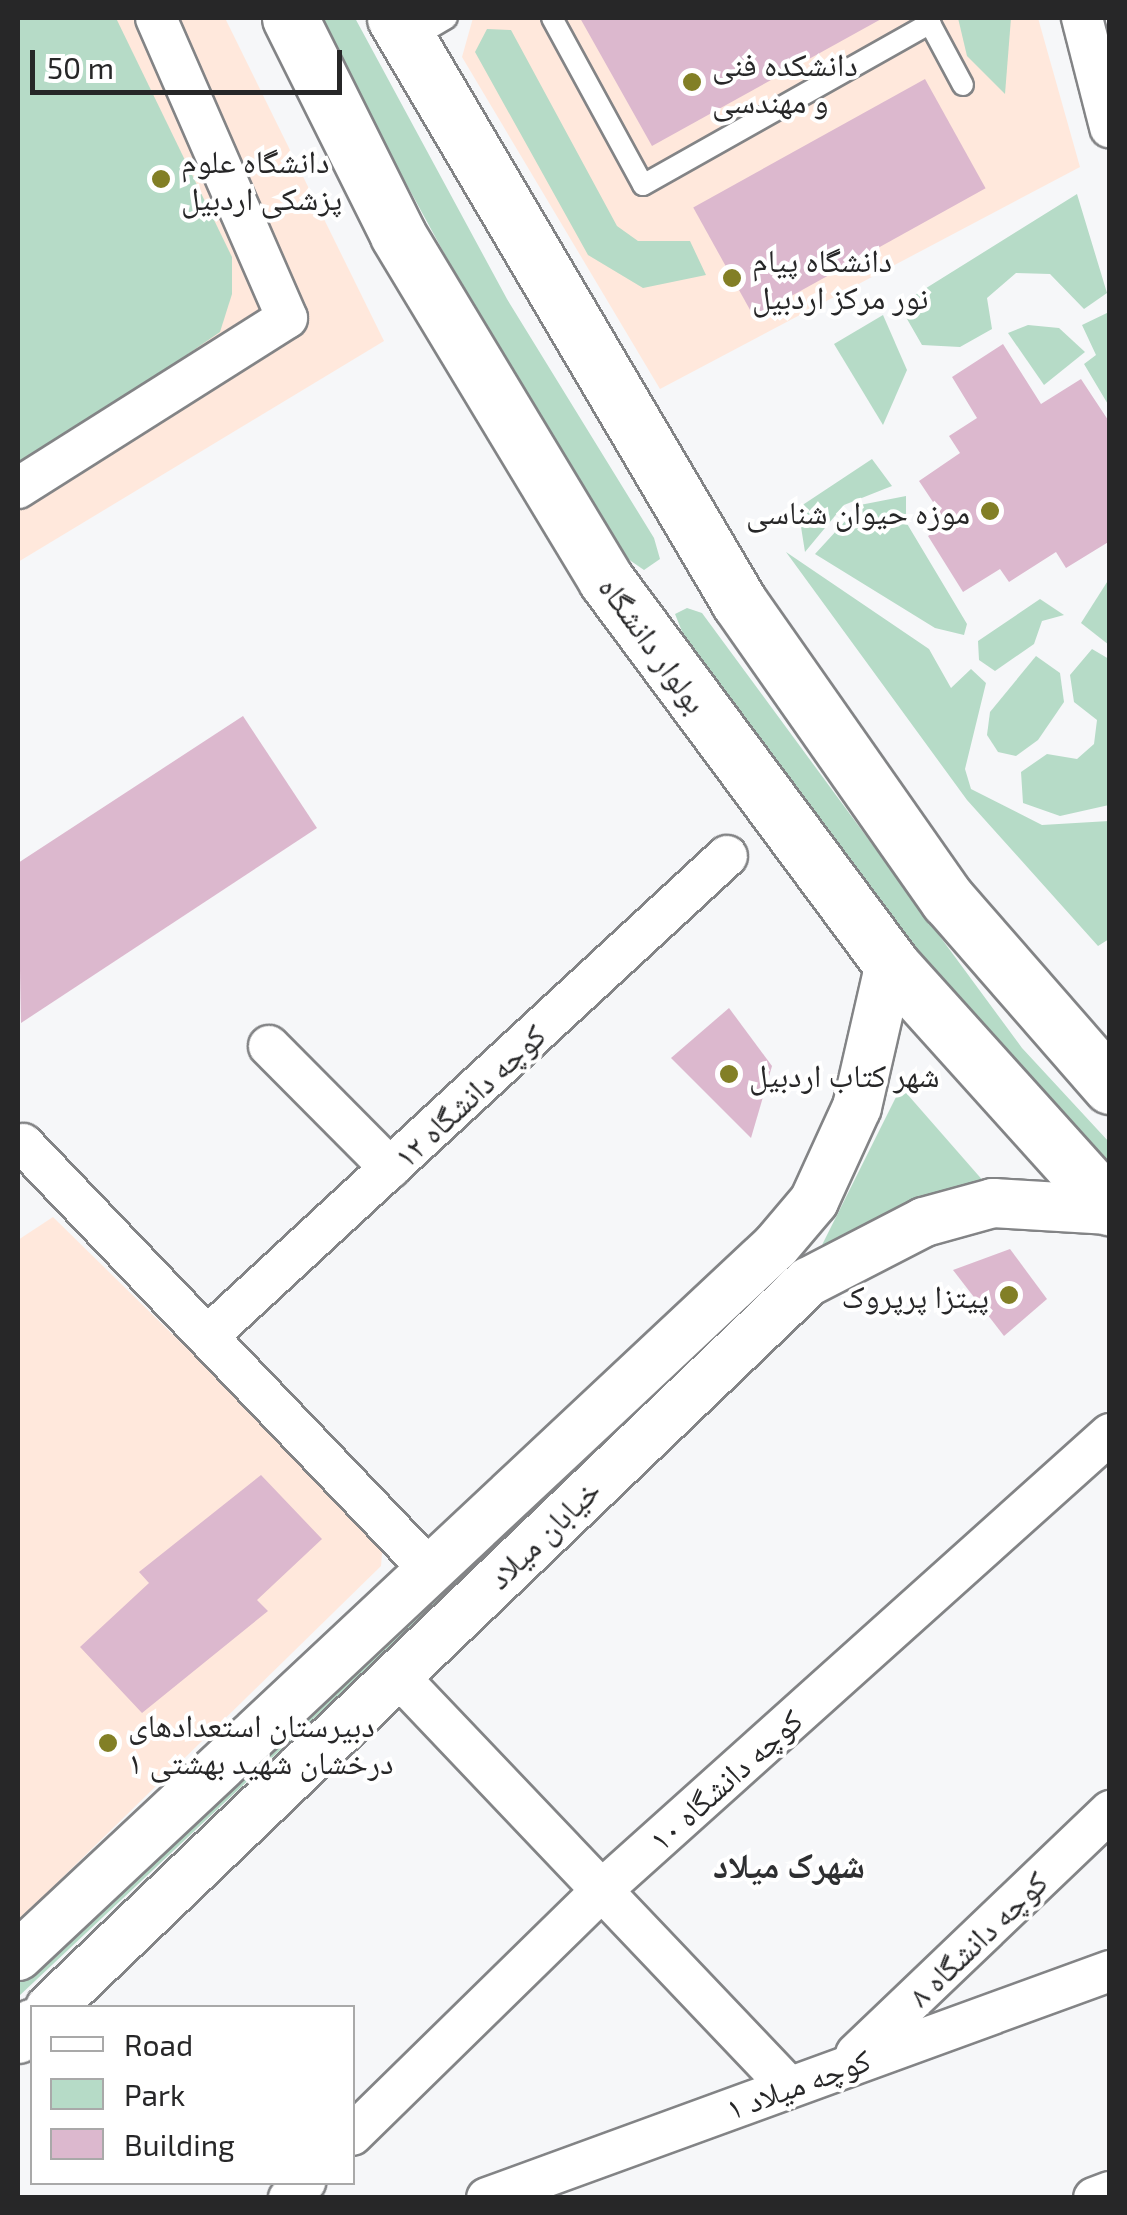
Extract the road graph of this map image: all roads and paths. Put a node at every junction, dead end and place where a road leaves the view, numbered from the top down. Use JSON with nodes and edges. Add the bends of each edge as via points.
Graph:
{"nodes":[{"id":1,"x":156,"y":18,"type":"edge"},
{"id":2,"x":290,"y":18,"type":"edge"},
{"id":3,"x":552,"y":18,"type":"edge"},
{"id":4,"x":1082,"y":18,"type":"edge"},
{"id":5,"x":929,"y":20,"type":"edge"},
{"id":6,"x":416,"y":26,"type":"edge"},
{"id":7,"x":963,"y":85,"type":"dead end"},
{"id":8,"x":1110,"y":127,"type":"edge"},
{"id":9,"x":18,"y":488,"type":"edge"},
{"id":10,"x":727,"y":856,"type":"dead end"},
{"id":11,"x":890,"y":963,"type":"junction"},
{"id":12,"x":269,"y":1046,"type":"dead end"},
{"id":13,"x":1110,"y":1086,"type":"edge"},
{"id":14,"x":23,"y":1144,"type":"dead end"},
{"id":15,"x":390,"y":1168,"type":"junction"},
{"id":16,"x":1110,"y":1209,"type":"edge"},
{"id":17,"x":776,"y":1246,"type":"junction"},
{"id":18,"x":808,"y":1282,"type":"junction"},
{"id":19,"x":210,"y":1334,"type":"junction"},
{"id":20,"x":1110,"y":1434,"type":"edge"},
{"id":21,"x":431,"y":1571,"type":"junction"},
{"id":22,"x":396,"y":1674,"type":"junction"},
{"id":23,"x":1110,"y":1811,"type":"edge"},
{"id":24,"x":603,"y":1889,"type":"junction"},
{"id":25,"x":18,"y":1956,"type":"edge"},
{"id":26,"x":1110,"y":1972,"type":"edge"},
{"id":27,"x":53,"y":2005,"type":"edge"},
{"id":28,"x":844,"y":2066,"type":"junction"},
{"id":29,"x":788,"y":2085,"type":"junction"},
{"id":30,"x":355,"y":2133,"type":"edge"},
{"id":31,"x":1110,"y":2192,"type":"edge"},
{"id":32,"x":487,"y":2198,"type":"edge"},
{"id":33,"x":1094,"y":2198,"type":"edge"}],
"edges":[{"from":1,"to":9,"type":"street","via":[[287,318]]},
{"from":2,"to":11,"type":"main road","name":"بولوار دانشگاه","via":[[398,236],[562,511]]},
{"from":3,"to":5,"type":"lane","via":[[643,185]]},
{"from":4,"to":8,"type":"street"},
{"from":5,"to":7,"type":"lane"},
{"from":6,"to":13,"type":"main road","via":[[738,602],[948,900]]},
{"from":10,"to":15,"type":"street","name":"کوچه دانشگاه ۱۲"},
{"from":11,"to":16,"type":"main road","name":"بولوار دانشگاه"},
{"from":11,"to":17,"type":"street","name":"خیابان میلاد","via":[[858,1107],[814,1202]]},
{"from":12,"to":15,"type":"street"},
{"from":14,"to":19,"type":"street"},
{"from":15,"to":19,"type":"street","name":"کوچه دانشگاه ۱۲"},
{"from":16,"to":18,"type":"street","name":"خیابان میلاد","via":[[993,1203],[924,1222]]},
{"from":17,"to":18,"type":"street","via":[[789,1243],[810,1256]]},
{"from":17,"to":21,"type":"street","name":"خیابان میلاد"},
{"from":18,"to":22,"type":"street","name":"خیابان میلاد"},
{"from":19,"to":21,"type":"street"},
{"from":20,"to":24,"type":"street","name":"کوچه دانشگاه ۱۰"},
{"from":21,"to":25,"type":"street","name":"خیابان میلاد"},
{"from":22,"to":24,"type":"street"},
{"from":22,"to":27,"type":"street","name":"خیابان میلاد"},
{"from":23,"to":28,"type":"street","name":"کوچه دانشگاه ۸"},
{"from":24,"to":29,"type":"street"},
{"from":24,"to":30,"type":"street","name":"کوچه دانشگاه ۱۰"},
{"from":26,"to":28,"type":"street","name":"کوچه میلاد ۱"},
{"from":28,"to":29,"type":"street","name":"کوچه میلاد ۱"},
{"from":29,"to":32,"type":"street","name":"کوچه میلاد ۱"},
{"from":31,"to":33,"type":"street"}]}
